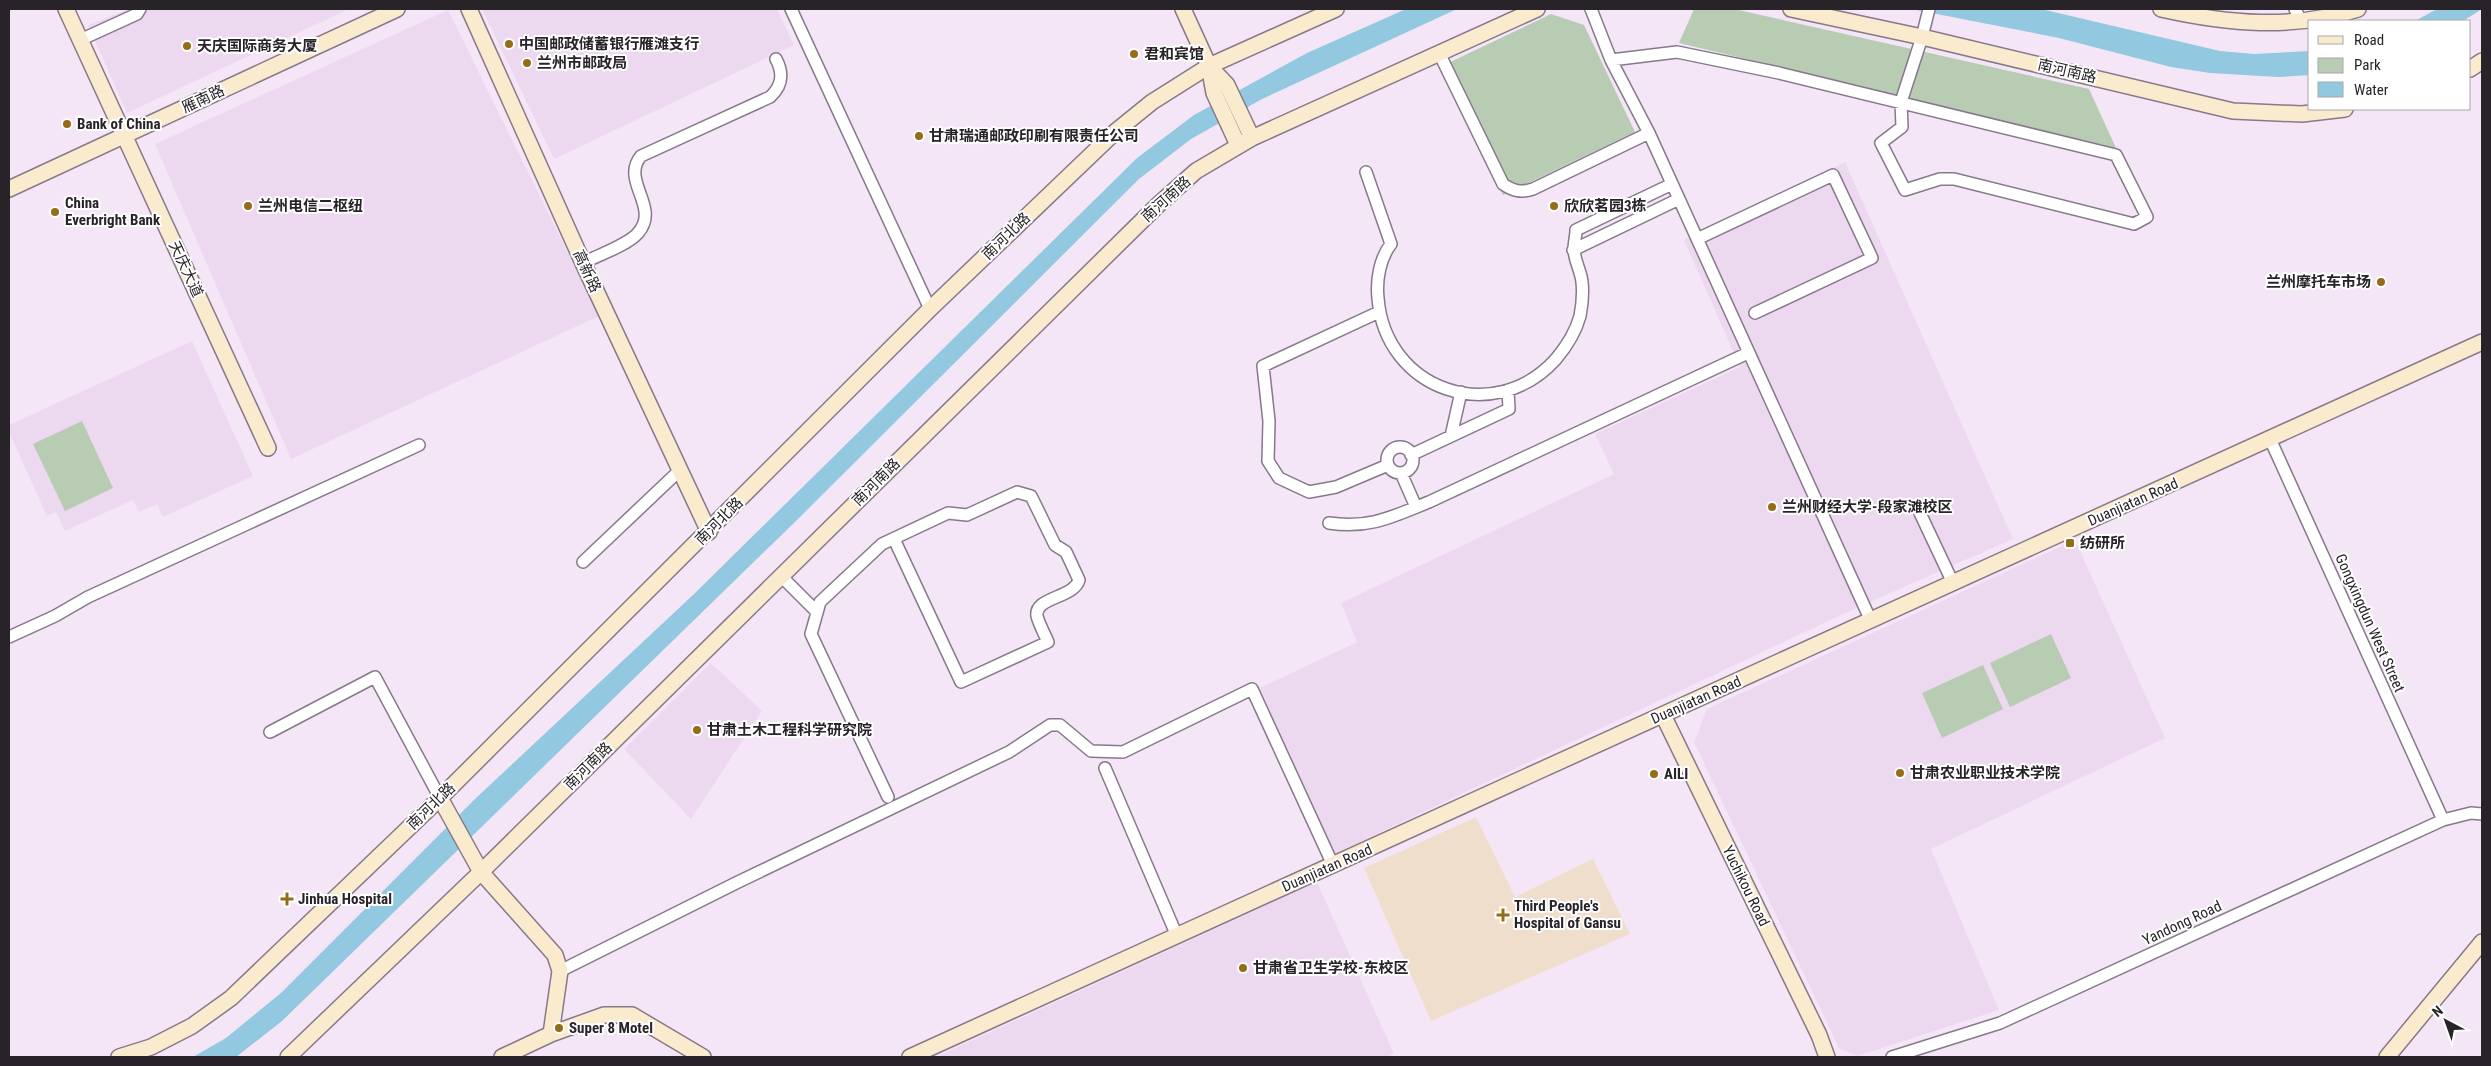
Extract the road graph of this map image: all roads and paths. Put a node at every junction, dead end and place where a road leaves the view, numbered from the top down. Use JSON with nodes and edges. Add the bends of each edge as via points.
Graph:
{"nodes":[{"id":1,"x":66,"y":9,"type":"edge"},
{"id":2,"x":140,"y":9,"type":"edge"},
{"id":3,"x":397,"y":9,"type":"edge"},
{"id":4,"x":469,"y":9,"type":"edge"},
{"id":5,"x":790,"y":9,"type":"edge"},
{"id":6,"x":1183,"y":9,"type":"edge"},
{"id":7,"x":1336,"y":9,"type":"edge"},
{"id":8,"x":1537,"y":9,"type":"edge"},
{"id":9,"x":1591,"y":9,"type":"edge"},
{"id":10,"x":1791,"y":9,"type":"edge"},
{"id":11,"x":1929,"y":9,"type":"edge"},
{"id":12,"x":2162,"y":9,"type":"edge"},
{"id":13,"x":2358,"y":9,"type":"edge"},
{"id":14,"x":2298,"y":15,"type":"edge"},
{"id":15,"x":1922,"y":37,"type":"junction"},
{"id":16,"x":80,"y":40,"type":"junction"},
{"id":17,"x":1440,"y":53,"type":"junction"},
{"id":18,"x":776,"y":59,"type":"dead end"},
{"id":19,"x":1611,"y":60,"type":"junction"},
{"id":20,"x":2482,"y":61,"type":"edge"},
{"id":21,"x":1209,"y":66,"type":"junction"},
{"id":22,"x":2471,"y":67,"type":"edge"},
{"id":23,"x":1901,"y":102,"type":"junction"},
{"id":24,"x":2336,"y":110,"type":"edge"},
{"id":25,"x":1649,"y":133,"type":"junction"},
{"id":26,"x":125,"y":135,"type":"junction"},
{"id":27,"x":1242,"y":135,"type":"junction"},
{"id":28,"x":1366,"y":172,"type":"dead end"},
{"id":29,"x":1672,"y":184,"type":"junction"},
{"id":30,"x":9,"y":189,"type":"edge"},
{"id":31,"x":1679,"y":199,"type":"junction"},
{"id":32,"x":1697,"y":239,"type":"junction"},
{"id":33,"x":1573,"y":250,"type":"junction"},
{"id":34,"x":583,"y":262,"type":"junction"},
{"id":35,"x":930,"y":309,"type":"junction"},
{"id":36,"x":1379,"y":312,"type":"junction"},
{"id":37,"x":1756,"y":313,"type":"dead end"},
{"id":38,"x":2482,"y":342,"type":"edge"},
{"id":39,"x":1748,"y":353,"type":"junction"},
{"id":40,"x":1508,"y":390,"type":"junction"},
{"id":41,"x":1460,"y":392,"type":"junction"},
{"id":42,"x":1451,"y":436,"type":"junction"},
{"id":43,"x":2270,"y":439,"type":"junction"},
{"id":44,"x":419,"y":445,"type":"dead end"},
{"id":45,"x":268,"y":448,"type":"dead end"},
{"id":46,"x":1411,"y":455,"type":"junction"},
{"id":47,"x":1388,"y":465,"type":"junction"},
{"id":48,"x":680,"y":470,"type":"junction"},
{"id":49,"x":1401,"y":473,"type":"junction"},
{"id":50,"x":1416,"y":507,"type":"junction"},
{"id":51,"x":1920,"y":513,"type":"dead end"},
{"id":52,"x":1329,"y":523,"type":"dead end"},
{"id":53,"x":709,"y":532,"type":"junction"},
{"id":54,"x":894,"y":539,"type":"junction"},
{"id":55,"x":583,"y":562,"type":"dead end"},
{"id":56,"x":781,"y":576,"type":"junction"},
{"id":57,"x":1953,"y":583,"type":"junction"},
{"id":58,"x":817,"y":612,"type":"junction"},
{"id":59,"x":1871,"y":620,"type":"junction"},
{"id":60,"x":9,"y":637,"type":"edge"},
{"id":61,"x":1664,"y":715,"type":"junction"},
{"id":62,"x":270,"y":732,"type":"dead end"},
{"id":63,"x":1105,"y":768,"type":"dead end"},
{"id":64,"x":888,"y":797,"type":"dead end"},
{"id":65,"x":443,"y":805,"type":"junction"},
{"id":66,"x":2482,"y":814,"type":"edge"},
{"id":67,"x":2442,"y":820,"type":"junction"},
{"id":68,"x":1333,"y":865,"type":"junction"},
{"id":69,"x":481,"y":872,"type":"junction"},
{"id":70,"x":1177,"y":936,"type":"junction"},
{"id":71,"x":2482,"y":942,"type":"edge"},
{"id":72,"x":560,"y":971,"type":"junction"},
{"id":73,"x":551,"y":1034,"type":"junction"},
{"id":74,"x":691,"y":1053,"type":"edge"},
{"id":75,"x":119,"y":1057,"type":"edge"},
{"id":76,"x":288,"y":1057,"type":"edge"},
{"id":77,"x":502,"y":1057,"type":"edge"},
{"id":78,"x":702,"y":1057,"type":"edge"},
{"id":79,"x":910,"y":1057,"type":"edge"},
{"id":80,"x":1827,"y":1057,"type":"edge"},
{"id":81,"x":1892,"y":1057,"type":"edge"},
{"id":82,"x":2387,"y":1057,"type":"edge"}],
"edges":[{"from":1,"to":16,"type":"street","name":"天庆大道"},
{"from":2,"to":16,"type":"street","via":[[137,14]]},
{"from":3,"to":26,"type":"street","name":"雁南路"},
{"from":4,"to":34,"type":"street","name":"高新路"},
{"from":5,"to":35,"type":"street"},
{"from":6,"to":21,"type":"street"},
{"from":7,"to":21,"type":"street","name":"南河北路"},
{"from":8,"to":17,"type":"street","name":"南河南路"},
{"from":9,"to":19,"type":"street"},
{"from":10,"to":15,"type":"street","name":"南河南路"},
{"from":11,"to":15,"type":"street"},
{"from":12,"to":14,"type":"street","via":[[2197,18],[2273,24]]},
{"from":13,"to":14,"type":"street"},
{"from":15,"to":23,"type":"street"},
{"from":15,"to":24,"type":"street","name":"南河南路","via":[[2233,111],[2302,114]]},
{"from":16,"to":26,"type":"street","name":"天庆大道"},
{"from":17,"to":25,"type":"street","via":[[1502,184],[1509,189],[1533,189]]},
{"from":17,"to":27,"type":"street","name":"南河南路"},
{"from":18,"to":34,"type":"street","via":[[782,75],[770,97],[641,156],[636,162],[634,175],[645,202],[644,223],[631,240]]},
{"from":19,"to":23,"type":"street","via":[[1677,52]]},
{"from":19,"to":25,"type":"street"},
{"from":20,"to":22,"type":"street"},
{"from":21,"to":27,"type":"street"},
{"from":21,"to":35,"type":"street","name":"南河北路","via":[[1152,102],[1115,132]]},
{"from":23,"to":23,"type":"street","via":[[2116,155],[2147,217],[2134,224],[1954,179],[1940,179],[1905,190],[1881,143],[1902,128]]},
{"from":25,"to":29,"type":"street"},
{"from":26,"to":30,"type":"street","name":"雁南路"},
{"from":26,"to":45,"type":"street","name":"天庆大道"},
{"from":27,"to":56,"type":"street","name":"南河南路","via":[[1159,204]]},
{"from":28,"to":36,"type":"street","via":[[1391,244],[1385,251],[1377,284]]},
{"from":29,"to":31,"type":"street"},
{"from":29,"to":33,"type":"street","via":[[1576,230]]},
{"from":31,"to":32,"type":"street"},
{"from":31,"to":33,"type":"street"},
{"from":32,"to":37,"type":"street","via":[[1833,175],[1872,258]]},
{"from":32,"to":39,"type":"street"},
{"from":33,"to":40,"type":"street","via":[[1582,282],[1580,316],[1566,348],[1543,373]]},
{"from":34,"to":48,"type":"street","name":"高新路"},
{"from":35,"to":53,"type":"street","name":"南河北路"},
{"from":36,"to":41,"type":"street","via":[[1393,349],[1416,374],[1446,390]]},
{"from":36,"to":47,"type":"street","via":[[1263,366],[1269,421],[1267,450],[1273,470],[1280,478],[1310,492],[1336,486]]},
{"from":38,"to":43,"type":"street","name":"Duanjiatan Road"},
{"from":39,"to":50,"type":"street"},
{"from":39,"to":59,"type":"street"},
{"from":40,"to":41,"type":"street","via":[[1480,395]]},
{"from":40,"to":42,"type":"street","via":[[1509,409]]},
{"from":41,"to":42,"type":"street"},
{"from":42,"to":46,"type":"street"},
{"from":43,"to":57,"type":"street","name":"Duanjiatan Road"},
{"from":43,"to":67,"type":"street","name":"Gongxingdun West Street"},
{"from":44,"to":60,"type":"street","via":[[88,597]]},
{"from":46,"to":47,"type":"street","via":[[1406,449],[1394,448],[1387,457]]},
{"from":46,"to":49,"type":"street","via":[[1411,466]]},
{"from":47,"to":49,"type":"street"},
{"from":48,"to":53,"type":"street","name":"高新路"},
{"from":48,"to":55,"type":"street"},
{"from":49,"to":50,"type":"street"},
{"from":50,"to":52,"type":"street","via":[[1376,523],[1347,526]]},
{"from":51,"to":57,"type":"street"},
{"from":53,"to":65,"type":"street","name":"南河北路"},
{"from":54,"to":54,"type":"street","via":[[948,513],[966,515],[1022,492],[1033,500],[1054,545],[1066,552],[1080,580],[1073,589],[1042,603],[1038,609],[1037,616],[1048,642],[961,682]]},
{"from":54,"to":58,"type":"street","via":[[882,544],[820,602]]},
{"from":56,"to":58,"type":"street"},
{"from":56,"to":69,"type":"street","name":"南河南路"},
{"from":57,"to":59,"type":"street","name":"Duanjiatan Road"},
{"from":58,"to":64,"type":"street","via":[[810,634]]},
{"from":59,"to":61,"type":"street","name":"Duanjiatan Road"},
{"from":61,"to":68,"type":"street","name":"Duanjiatan Road"},
{"from":61,"to":80,"type":"street","name":"Yuchikou Road"},
{"from":62,"to":65,"type":"street","via":[[375,677]]},
{"from":63,"to":70,"type":"street"},
{"from":65,"to":69,"type":"street"},
{"from":65,"to":75,"type":"street","name":"南河北路","via":[[231,998],[192,1026],[151,1047]]},
{"from":66,"to":67,"type":"street","name":"Yandong Road","via":[[2471,813]]},
{"from":67,"to":81,"type":"street","name":"Yandong Road","via":[[2000,1023]]},
{"from":68,"to":70,"type":"street","name":"Duanjiatan Road"},
{"from":68,"to":72,"type":"street","via":[[1252,690],[1123,752],[1091,751],[1060,725],[1050,724],[1010,752]]},
{"from":69,"to":72,"type":"street","via":[[549,947]]},
{"from":69,"to":76,"type":"street","name":"南河南路"},
{"from":70,"to":79,"type":"street","name":"Duanjiatan Road"},
{"from":71,"to":82,"type":"street"},
{"from":72,"to":73,"type":"street"},
{"from":73,"to":74,"type":"street","via":[[604,1014],[632,1015]]},
{"from":73,"to":77,"type":"street"},
{"from":74,"to":78,"type":"street"}]}
